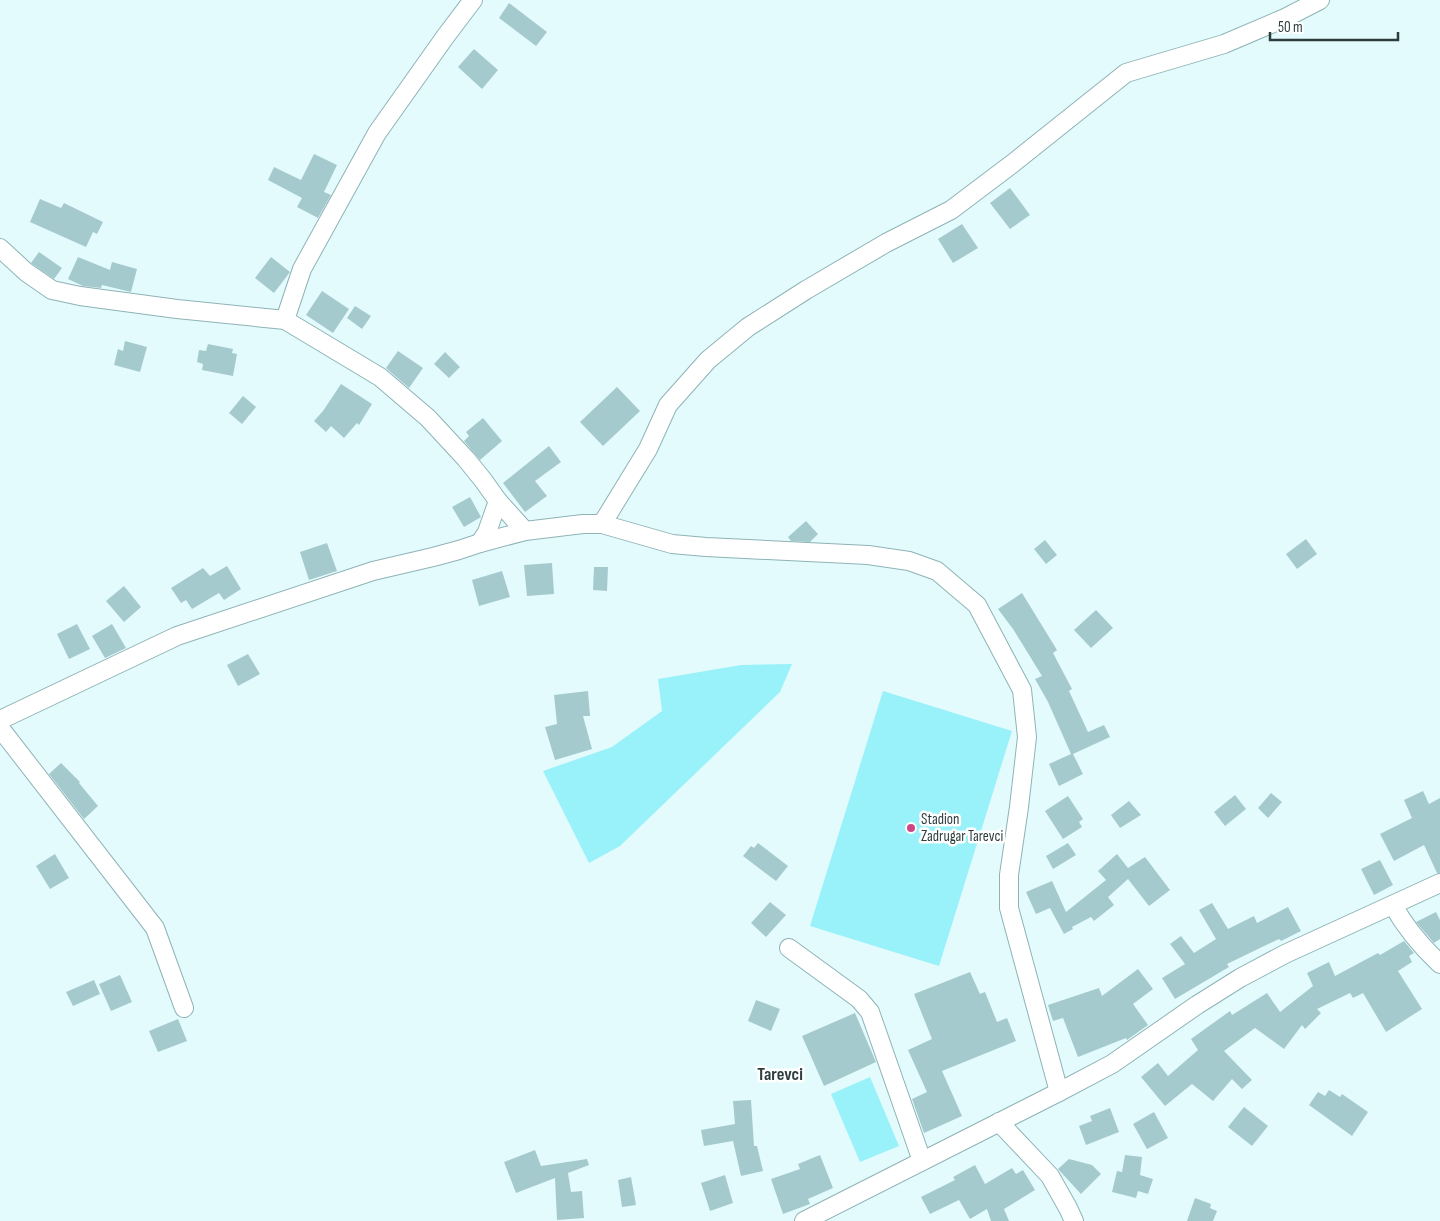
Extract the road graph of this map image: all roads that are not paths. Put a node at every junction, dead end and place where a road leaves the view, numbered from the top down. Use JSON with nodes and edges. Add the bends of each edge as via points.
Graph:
{"nodes":[{"id":1,"x":473,"y":0,"type":"edge"},
{"id":2,"x":1320,"y":0,"type":"edge"},
{"id":3,"x":0,"y":248,"type":"edge"},
{"id":4,"x":284,"y":320,"type":"junction"},
{"id":5,"x":498,"y":501,"type":"junction"},
{"id":6,"x":602,"y":524,"type":"junction"},
{"id":7,"x":525,"y":531,"type":"junction"},
{"id":8,"x":480,"y":542,"type":"junction"},
{"id":9,"x":0,"y":720,"type":"edge"},
{"id":10,"x":0,"y":728,"type":"edge"},
{"id":11,"x":1440,"y":883,"type":"edge"},
{"id":12,"x":1393,"y":905,"type":"junction"},
{"id":13,"x":789,"y":948,"type":"dead end"},
{"id":14,"x":1440,"y":964,"type":"edge"},
{"id":15,"x":184,"y":1008,"type":"dead end"},
{"id":16,"x":1059,"y":1092,"type":"junction"},
{"id":17,"x":998,"y":1122,"type":"junction"},
{"id":18,"x":922,"y":1161,"type":"junction"},
{"id":19,"x":804,"y":1221,"type":"edge"},
{"id":20,"x":1074,"y":1221,"type":"edge"}],
"edges":[{"from":1,"to":4,"type":"street","via":[[377,133],[302,269]]},
{"from":2,"to":6,"type":"street","via":[[1224,44],[1126,73],[951,210],[886,243],[748,327],[708,360],[668,405],[648,449]]},
{"from":3,"to":4,"type":"street","via":[[52,290],[90,298]]},
{"from":4,"to":5,"type":"street","via":[[380,377],[428,418],[472,466]]},
{"from":5,"to":7,"type":"street"},
{"from":5,"to":8,"type":"street"},
{"from":6,"to":7,"type":"street"},
{"from":6,"to":16,"type":"street","via":[[672,544],[868,555],[909,561],[938,571],[977,605],[1022,690],[1027,736],[1009,875],[1009,908]]},
{"from":7,"to":8,"type":"street"},
{"from":8,"to":9,"type":"street","via":[[373,571],[177,636]]},
{"from":10,"to":15,"type":"street","via":[[155,928]]},
{"from":11,"to":12,"type":"street"},
{"from":12,"to":14,"type":"street","via":[[1422,946]]},
{"from":12,"to":16,"type":"street","via":[[1240,978],[1112,1064]]},
{"from":13,"to":18,"type":"street","via":[[859,999],[870,1012]]},
{"from":16,"to":17,"type":"street"},
{"from":17,"to":18,"type":"street"},
{"from":17,"to":20,"type":"street","via":[[1050,1176]]},
{"from":18,"to":19,"type":"street"}]}
